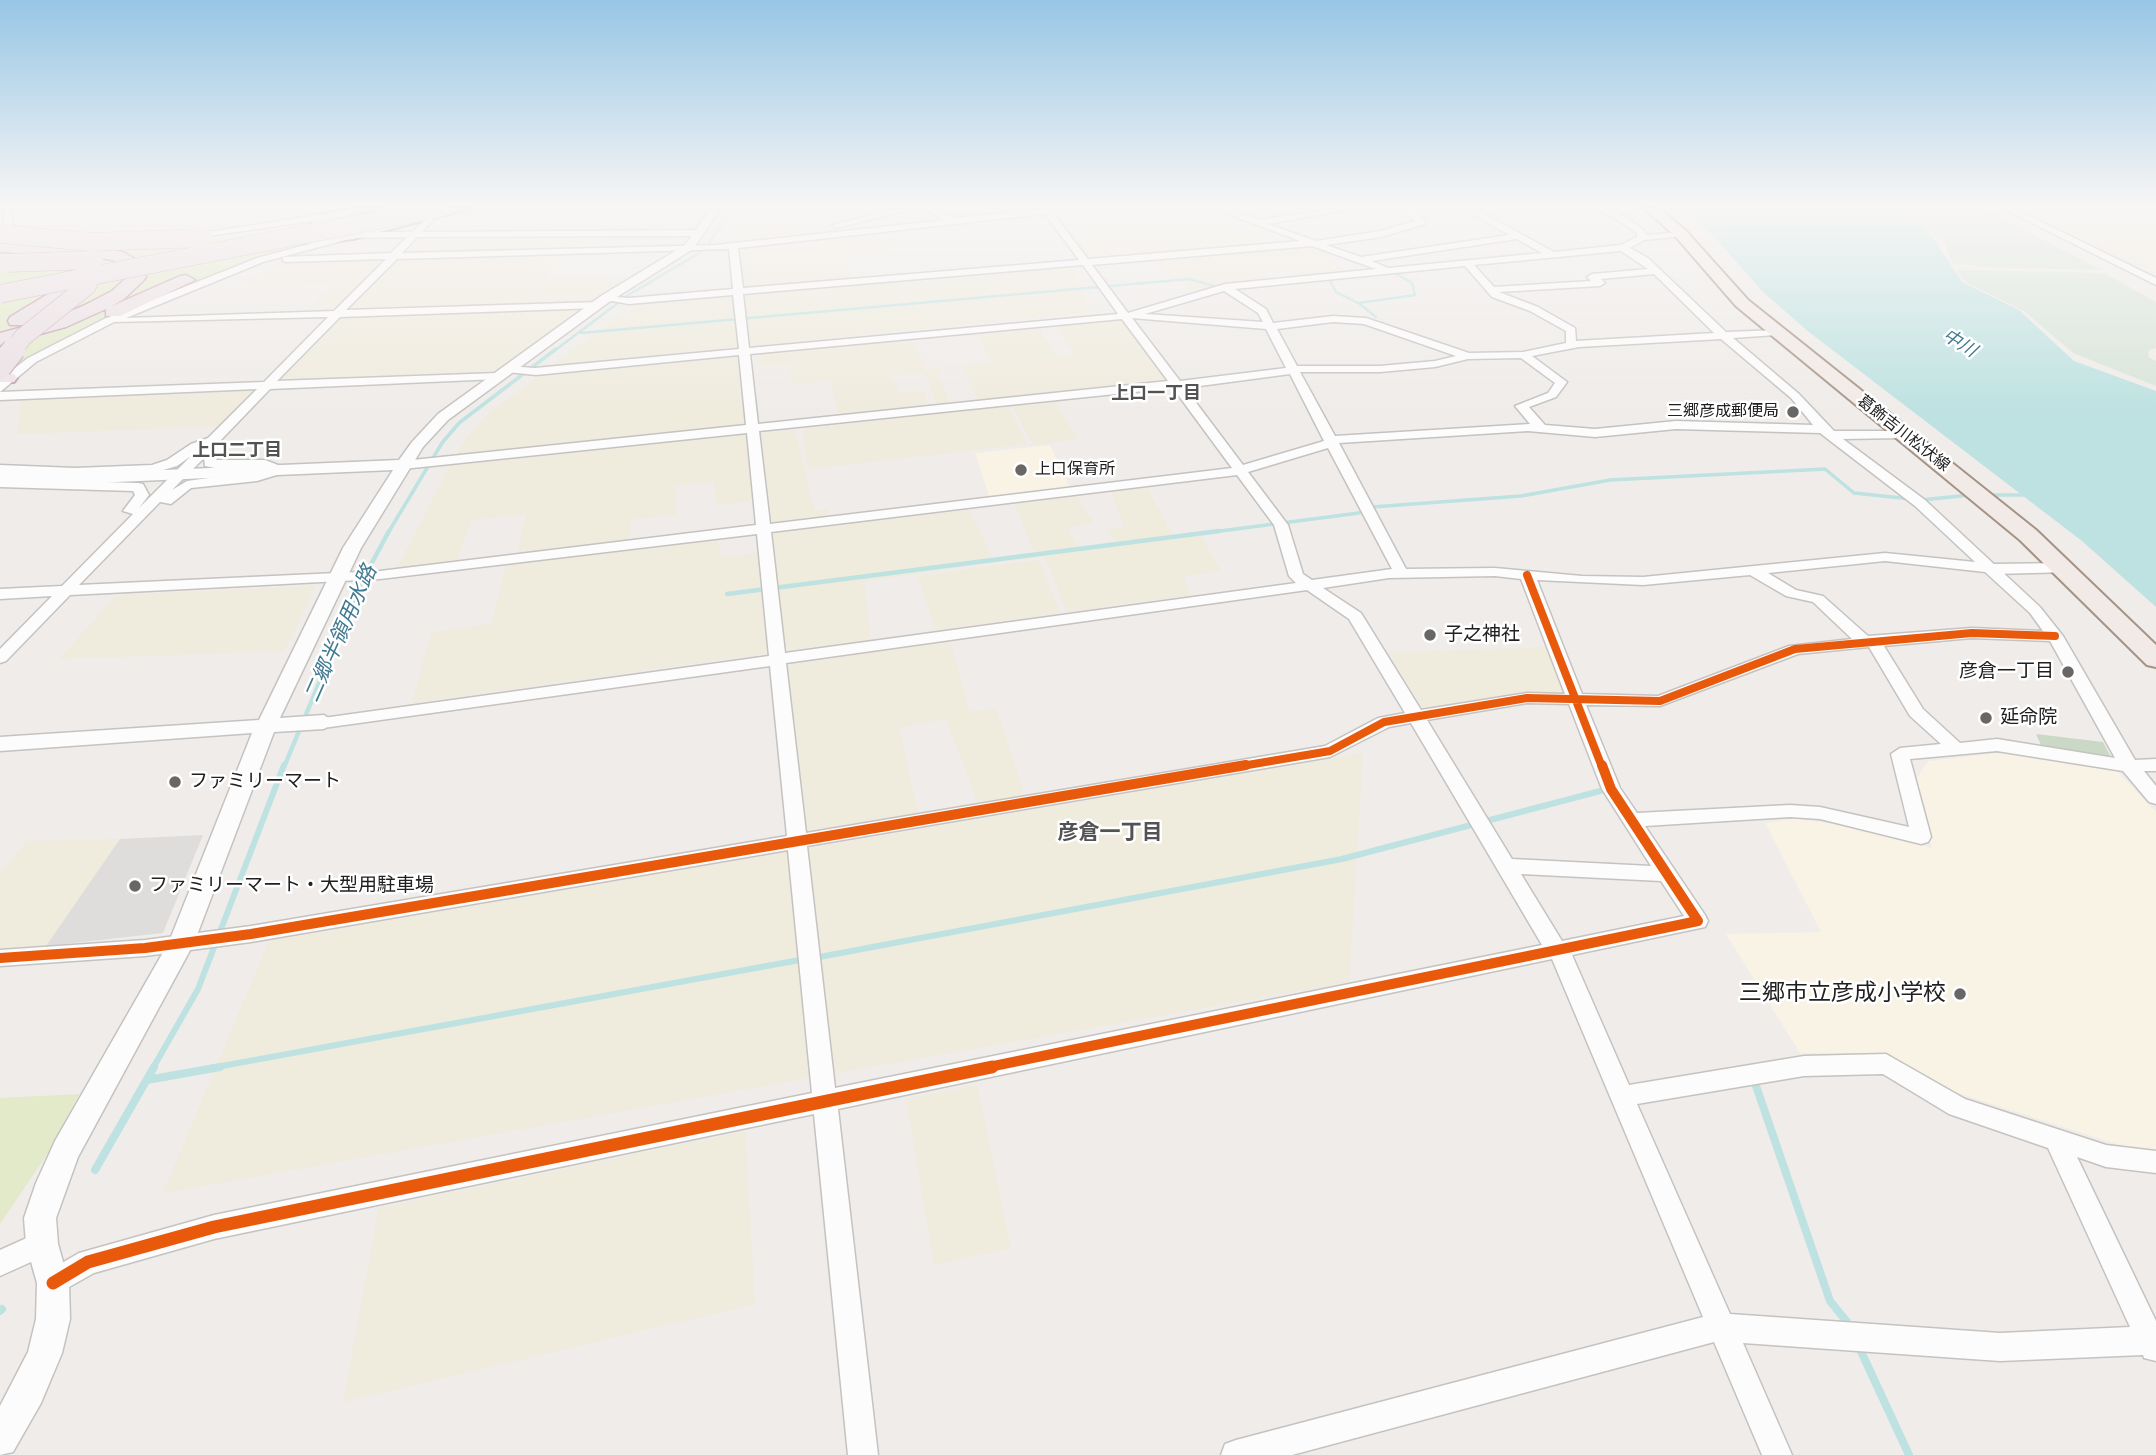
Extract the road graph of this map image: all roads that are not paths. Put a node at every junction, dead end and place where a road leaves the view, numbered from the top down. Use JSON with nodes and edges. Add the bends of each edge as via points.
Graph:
{"nodes":[{"id":1,"x":83,"y":276,"type":"edge"},
{"id":2,"x":86,"y":276,"type":"edge"},
{"id":3,"x":91,"y":276,"type":"edge"},
{"id":4,"x":135,"y":276,"type":"edge"},
{"id":5,"x":178,"y":276,"type":"edge"},
{"id":6,"x":179,"y":276,"type":"edge"},
{"id":7,"x":220,"y":276,"type":"edge"},
{"id":8,"x":373,"y":276,"type":"edge"},
{"id":9,"x":644,"y":276,"type":"edge"},
{"id":10,"x":736,"y":276,"type":"edge"},
{"id":11,"x":906,"y":276,"type":"edge"},
{"id":12,"x":1096,"y":276,"type":"edge"},
{"id":13,"x":1337,"y":276,"type":"edge"},
{"id":14,"x":1478,"y":276,"type":"edge"},
{"id":15,"x":1593,"y":276,"type":"edge"},
{"id":16,"x":1659,"y":276,"type":"edge"},
{"id":17,"x":1717,"y":276,"type":"edge"},
{"id":18,"x":1225,"y":286,"type":"junction"},
{"id":19,"x":737,"y":290,"type":"junction"},
{"id":20,"x":1490,"y":290,"type":"junction"},
{"id":21,"x":0,"y":292,"type":"edge"},
{"id":22,"x":601,"y":302,"type":"junction"},
{"id":23,"x":336,"y":314,"type":"junction"},
{"id":24,"x":1126,"y":316,"type":"junction"},
{"id":25,"x":108,"y":321,"type":"junction"},
{"id":26,"x":1271,"y":326,"type":"junction"},
{"id":27,"x":0,"y":330,"type":"edge"},
{"id":28,"x":1776,"y":332,"type":"junction"},
{"id":29,"x":1721,"y":333,"type":"junction"},
{"id":30,"x":0,"y":339,"type":"edge"},
{"id":31,"x":1571,"y":345,"type":"junction"},
{"id":32,"x":0,"y":349,"type":"edge"},
{"id":33,"x":744,"y":351,"type":"junction"},
{"id":34,"x":1523,"y":355,"type":"junction"},
{"id":35,"x":1468,"y":356,"type":"junction"},
{"id":36,"x":1295,"y":369,"type":"junction"},
{"id":37,"x":502,"y":373,"type":"junction"},
{"id":38,"x":2,"y":376,"type":"edge"},
{"id":39,"x":1177,"y":384,"type":"junction"},
{"id":40,"x":265,"y":385,"type":"junction"},
{"id":41,"x":0,"y":396,"type":"edge"},
{"id":42,"x":752,"y":429,"type":"junction"},
{"id":43,"x":1542,"y":429,"type":"junction"},
{"id":44,"x":1827,"y":432,"type":"junction"},
{"id":45,"x":1903,"y":434,"type":"junction"},
{"id":46,"x":212,"y":441,"type":"junction"},
{"id":47,"x":1333,"y":441,"type":"junction"},
{"id":48,"x":403,"y":465,"type":"junction"},
{"id":49,"x":0,"y":469,"type":"edge"},
{"id":50,"x":278,"y":470,"type":"junction"},
{"id":51,"x":1242,"y":471,"type":"junction"},
{"id":52,"x":0,"y":475,"type":"edge"},
{"id":53,"x":179,"y":475,"type":"junction"},
{"id":54,"x":0,"y":484,"type":"edge"},
{"id":55,"x":138,"y":517,"type":"junction"},
{"id":56,"x":762,"y":528,"type":"junction"},
{"id":57,"x":1993,"y":568,"type":"junction"},
{"id":58,"x":2065,"y":568,"type":"junction"},
{"id":59,"x":1751,"y":569,"type":"junction"},
{"id":60,"x":1401,"y":573,"type":"junction"},
{"id":61,"x":1527,"y":575,"type":"junction"},
{"id":62,"x":335,"y":578,"type":"junction"},
{"id":63,"x":1308,"y":584,"type":"junction"},
{"id":64,"x":66,"y":591,"type":"junction"},
{"id":65,"x":0,"y":594,"type":"edge"},
{"id":66,"x":2055,"y":636,"type":"junction"},
{"id":67,"x":1869,"y":640,"type":"junction"},
{"id":68,"x":0,"y":658,"type":"edge"},
{"id":69,"x":776,"y":659,"type":"junction"},
{"id":70,"x":2156,"y":659,"type":"edge"},
{"id":71,"x":1576,"y":700,"type":"junction"},
{"id":72,"x":1414,"y":716,"type":"junction"},
{"id":73,"x":324,"y":722,"type":"joint"},
{"id":74,"x":265,"y":728,"type":"junction"},
{"id":75,"x":0,"y":744,"type":"edge"},
{"id":76,"x":1955,"y":748,"type":"junction"},
{"id":77,"x":2156,"y":765,"type":"edge"},
{"id":78,"x":2129,"y":766,"type":"junction"},
{"id":79,"x":2156,"y":797,"type":"edge"},
{"id":80,"x":1631,"y":820,"type":"junction"},
{"id":81,"x":796,"y":841,"type":"junction"},
{"id":82,"x":1506,"y":866,"type":"junction"},
{"id":83,"x":1665,"y":874,"type":"junction"},
{"id":84,"x":181,"y":943,"type":"junction"},
{"id":85,"x":1558,"y":951,"type":"junction"},
{"id":86,"x":0,"y":958,"type":"edge"},
{"id":87,"x":1622,"y":1096,"type":"junction"},
{"id":88,"x":823,"y":1103,"type":"junction"},
{"id":89,"x":2056,"y":1139,"type":"junction"},
{"id":90,"x":2156,"y":1162,"type":"edge"},
{"id":91,"x":42,"y":1244,"type":"junction"},
{"id":92,"x":0,"y":1263,"type":"edge"},
{"id":93,"x":52,"y":1283,"type":"junction"},
{"id":94,"x":1719,"y":1327,"type":"junction"},
{"id":95,"x":2154,"y":1344,"type":"edge"},
{"id":96,"x":0,"y":1439,"type":"edge"},
{"id":97,"x":1278,"y":1450,"type":"edge"},
{"id":98,"x":863,"y":1455,"type":"edge"},
{"id":99,"x":1236,"y":1455,"type":"edge"},
{"id":100,"x":1777,"y":1455,"type":"edge"}],
"edges":[{"from":1,"to":27,"type":"highway","bridge":true,"via":[[71,289]]},
{"from":2,"to":21,"type":"highway","bridge":true},
{"from":3,"to":38,"type":"highway","bridge":true,"via":[[87,286],[23,337]]},
{"from":4,"to":30,"type":"highway","bridge":true,"via":[[127,289],[92,309]]},
{"from":5,"to":32,"type":"highway","bridge":true},
{"from":6,"to":38,"type":"highway","via":[[59,337]]},
{"from":7,"to":25,"type":"street"},
{"from":8,"to":23,"type":"street"},
{"from":9,"to":22,"type":"street"},
{"from":10,"to":19,"type":"street"},
{"from":11,"to":19,"type":"street"},
{"from":12,"to":24,"type":"street"},
{"from":13,"to":18,"type":"street"},
{"from":14,"to":20,"type":"street"},
{"from":15,"to":20,"type":"street","via":[[1600,283]]},
{"from":16,"to":29,"type":"street"},
{"from":17,"to":28,"type":"main road","name":"葛飾吉川松伏線"},
{"from":18,"to":24,"type":"street"},
{"from":18,"to":26,"type":"street","via":[[1262,311]]},
{"from":19,"to":22,"type":"street"},
{"from":19,"to":33,"type":"street"},
{"from":20,"to":31,"type":"street","via":[[1567,327]]},
{"from":22,"to":23,"type":"street"},
{"from":22,"to":37,"type":"street"},
{"from":23,"to":25,"type":"street"},
{"from":23,"to":40,"type":"street"},
{"from":24,"to":26,"type":"street"},
{"from":24,"to":33,"type":"street"},
{"from":24,"to":39,"type":"street"},
{"from":25,"to":38,"type":"street"},
{"from":26,"to":35,"type":"street","via":[[1366,320]]},
{"from":26,"to":36,"type":"street"},
{"from":28,"to":29,"type":"street"},
{"from":28,"to":45,"type":"main road","name":"葛飾吉川松伏線"},
{"from":29,"to":31,"type":"street"},
{"from":29,"to":44,"type":"street","via":[[1781,383]]},
{"from":31,"to":34,"type":"street"},
{"from":33,"to":37,"type":"street"},
{"from":33,"to":42,"type":"street"},
{"from":34,"to":35,"type":"street"},
{"from":34,"to":43,"type":"street","via":[[1561,382],[1552,395],[1521,406]]},
{"from":35,"to":36,"type":"street","via":[[1380,369]]},
{"from":36,"to":39,"type":"street"},
{"from":36,"to":47,"type":"street"},
{"from":37,"to":40,"type":"street"},
{"from":37,"to":48,"type":"street","via":[[443,417]]},
{"from":39,"to":42,"type":"street"},
{"from":39,"to":51,"type":"street"},
{"from":40,"to":41,"type":"street"},
{"from":40,"to":46,"type":"street"},
{"from":42,"to":48,"type":"street"},
{"from":42,"to":56,"type":"street"},
{"from":43,"to":44,"type":"street","via":[[1595,433],[1665,425]]},
{"from":43,"to":47,"type":"street"},
{"from":44,"to":45,"type":"street"},
{"from":44,"to":57,"type":"street","via":[[1903,488]]},
{"from":45,"to":58,"type":"main road","name":"葛飾吉川松伏線"},
{"from":46,"to":49,"type":"street","via":[[153,469]]},
{"from":46,"to":50,"type":"street","via":[[219,446],[210,463],[265,464]]},
{"from":46,"to":53,"type":"street"},
{"from":47,"to":51,"type":"street"},
{"from":47,"to":60,"type":"street"},
{"from":48,"to":50,"type":"street"},
{"from":48,"to":62,"type":"street"},
{"from":50,"to":53,"type":"street"},
{"from":50,"to":55,"type":"street","via":[[187,485],[159,508]]},
{"from":51,"to":56,"type":"street"},
{"from":51,"to":63,"type":"street","via":[[1281,524],[1296,576]]},
{"from":52,"to":53,"type":"street","via":[[70,479]]},
{"from":53,"to":55,"type":"street"},
{"from":54,"to":55,"type":"street","via":[[138,486],[142,495],[128,511]]},
{"from":55,"to":64,"type":"street"},
{"from":56,"to":62,"type":"street"},
{"from":56,"to":69,"type":"street"},
{"from":57,"to":58,"type":"street"},
{"from":57,"to":59,"type":"street","via":[[1885,556]]},
{"from":57,"to":66,"type":"street"},
{"from":58,"to":70,"type":"main road","name":"葛飾吉川松伏線"},
{"from":59,"to":61,"type":"street","via":[[1721,576],[1643,581]]},
{"from":59,"to":67,"type":"street","via":[[1791,593],[1818,599]]},
{"from":60,"to":61,"type":"street"},
{"from":60,"to":63,"type":"street"},
{"from":61,"to":71,"type":"street"},
{"from":62,"to":64,"type":"street"},
{"from":62,"to":74,"type":"street"},
{"from":63,"to":69,"type":"street"},
{"from":63,"to":72,"type":"street","via":[[1355,616]]},
{"from":64,"to":65,"type":"street"},
{"from":64,"to":68,"type":"street"},
{"from":66,"to":67,"type":"street","via":[[1972,633]]},
{"from":66,"to":78,"type":"street"},
{"from":67,"to":71,"type":"street","via":[[1795,649],[1666,700]]},
{"from":67,"to":76,"type":"street","via":[[1916,712]]},
{"from":69,"to":73,"type":"street"},
{"from":69,"to":81,"type":"street"},
{"from":71,"to":72,"type":"street","via":[[1527,698]]},
{"from":71,"to":80,"type":"street","via":[[1611,789]]},
{"from":72,"to":81,"type":"street","via":[[1384,722],[1330,751]]},
{"from":72,"to":82,"type":"street"},
{"from":73,"to":74,"type":"street"},
{"from":74,"to":75,"type":"street"},
{"from":74,"to":84,"type":"street"},
{"from":76,"to":78,"type":"street","via":[[2009,746]]},
{"from":76,"to":80,"type":"street","via":[[1900,754],[1922,837],[1810,812]]},
{"from":77,"to":78,"type":"street"},
{"from":78,"to":79,"type":"street"},
{"from":80,"to":83,"type":"street"},
{"from":81,"to":84,"type":"street"},
{"from":81,"to":88,"type":"street"},
{"from":82,"to":83,"type":"street"},
{"from":82,"to":85,"type":"street"},
{"from":83,"to":85,"type":"street","via":[[1698,921]]},
{"from":84,"to":86,"type":"street"},
{"from":84,"to":91,"type":"street","via":[[61,1161],[40,1218]]},
{"from":85,"to":87,"type":"street"},
{"from":85,"to":88,"type":"street"},
{"from":87,"to":89,"type":"street","via":[[1804,1066],[1886,1065],[1958,1107]]},
{"from":87,"to":94,"type":"street"},
{"from":88,"to":93,"type":"street","via":[[214,1227],[88,1262]]},
{"from":88,"to":98,"type":"street"},
{"from":89,"to":90,"type":"street","via":[[2106,1156]]},
{"from":89,"to":95,"type":"street"},
{"from":91,"to":92,"type":"street"},
{"from":91,"to":93,"type":"street"},
{"from":93,"to":96,"type":"street","via":[[53,1319],[45,1353]]},
{"from":94,"to":95,"type":"street","via":[[2000,1348]]},
{"from":94,"to":97,"type":"street"},
{"from":94,"to":100,"type":"street"},
{"from":97,"to":99,"type":"street"}]}
